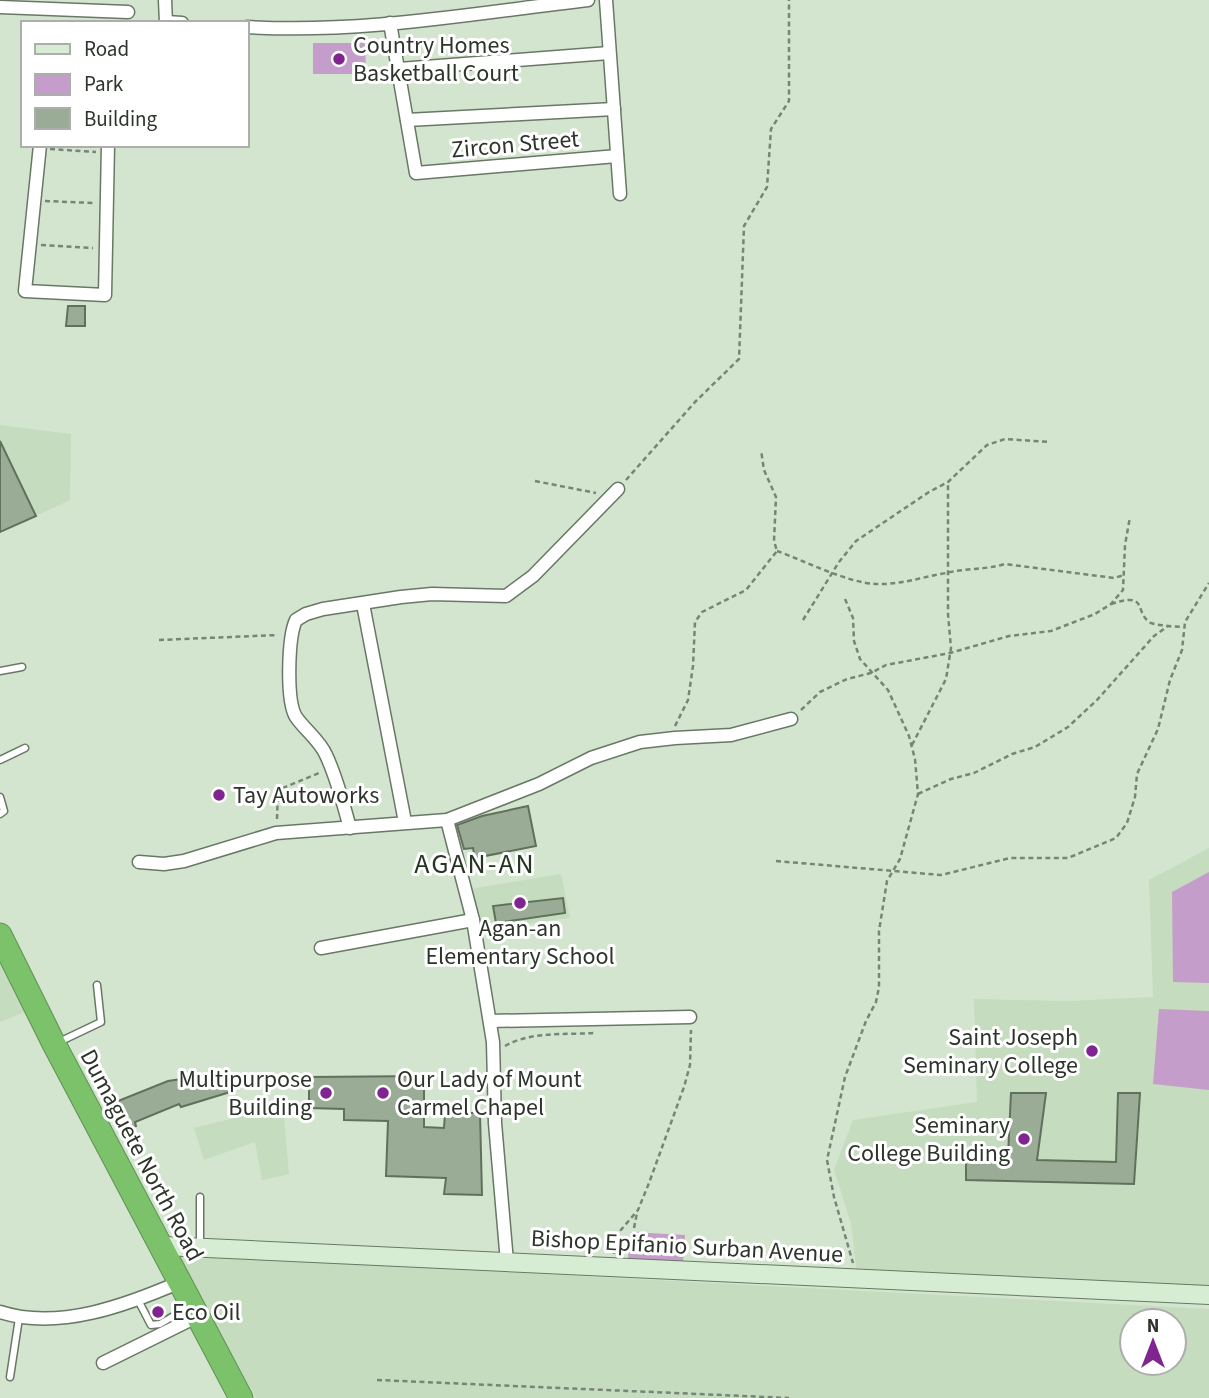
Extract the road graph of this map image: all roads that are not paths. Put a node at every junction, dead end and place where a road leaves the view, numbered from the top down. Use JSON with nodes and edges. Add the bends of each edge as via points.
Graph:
{"nodes":[{"id":1,"x":165,"y":0,"type":"edge"},
{"id":2,"x":588,"y":0,"type":"edge"},
{"id":3,"x":606,"y":0,"type":"edge"},
{"id":4,"x":99,"y":6,"type":"edge"},
{"id":5,"x":0,"y":7,"type":"edge"},
{"id":6,"x":128,"y":12,"type":"dead end"},
{"id":7,"x":166,"y":21,"type":"edge"},
{"id":8,"x":390,"y":23,"type":"junction"},
{"id":9,"x":248,"y":27,"type":"edge"},
{"id":10,"x":609,"y":53,"type":"junction"},
{"id":11,"x":398,"y":69,"type":"junction"},
{"id":12,"x":614,"y":109,"type":"junction"},
{"id":13,"x":407,"y":120,"type":"junction"},
{"id":14,"x":40,"y":147,"type":"edge"},
{"id":15,"x":108,"y":149,"type":"edge"},
{"id":16,"x":617,"y":156,"type":"junction"},
{"id":17,"x":620,"y":194,"type":"dead end"},
{"id":18,"x":618,"y":489,"type":"road end"},
{"id":19,"x":363,"y":604,"type":"junction"},
{"id":20,"x":22,"y":667,"type":"dead end"},
{"id":21,"x":0,"y":671,"type":"edge"},
{"id":22,"x":791,"y":719,"type":"road end"},
{"id":23,"x":25,"y":748,"type":"dead end"},
{"id":24,"x":0,"y":760,"type":"edge"},
{"id":25,"x":0,"y":797,"type":"edge"},
{"id":26,"x":0,"y":814,"type":"edge"},
{"id":27,"x":447,"y":820,"type":"junction"},
{"id":28,"x":405,"y":822,"type":"junction"},
{"id":29,"x":350,"y":828,"type":"junction"},
{"id":30,"x":139,"y":862,"type":"dead end"},
{"id":31,"x":472,"y":920,"type":"junction"},
{"id":32,"x":0,"y":935,"type":"edge"},
{"id":33,"x":321,"y":948,"type":"dead end"},
{"id":34,"x":6,"y":961,"type":"edge"},
{"id":35,"x":97,"y":985,"type":"dead end"},
{"id":36,"x":690,"y":1017,"type":"road end"},
{"id":37,"x":490,"y":1021,"type":"junction"},
{"id":38,"x":54,"y":1044,"type":"junction"},
{"id":39,"x":200,"y":1196,"type":"dead end"},
{"id":40,"x":163,"y":1246,"type":"junction"},
{"id":41,"x":200,"y":1248,"type":"junction"},
{"id":42,"x":507,"y":1262,"type":"junction"},
{"id":43,"x":180,"y":1282,"type":"junction"},
{"id":44,"x":1209,"y":1295,"type":"edge"},
{"id":45,"x":138,"y":1300,"type":"junction"},
{"id":46,"x":195,"y":1311,"type":"junction"},
{"id":47,"x":0,"y":1312,"type":"edge"},
{"id":48,"x":19,"y":1318,"type":"junction"},
{"id":49,"x":103,"y":1363,"type":"dead end"},
{"id":50,"x":10,"y":1377,"type":"dead end"},
{"id":51,"x":241,"y":1398,"type":"edge"}],
"edges":[{"from":1,"to":7,"type":"street"},
{"from":2,"to":8,"type":"street"},
{"from":3,"to":10,"type":"street"},
{"from":4,"to":5,"type":"street"},
{"from":4,"to":6,"type":"street"},
{"from":8,"to":9,"type":"street"},
{"from":8,"to":11,"type":"street"},
{"from":10,"to":11,"type":"street"},
{"from":10,"to":12,"type":"street"},
{"from":11,"to":13,"type":"street"},
{"from":12,"to":13,"type":"street"},
{"from":12,"to":16,"type":"street"},
{"from":13,"to":16,"type":"street","name":"Zircon Street","via":[[416,173]]},
{"from":14,"to":15,"type":"street","via":[[25,291],[105,295]]},
{"from":16,"to":17,"type":"street"},
{"from":18,"to":19,"type":"street","via":[[533,576],[506,597],[432,594]]},
{"from":19,"to":28,"type":"street"},
{"from":19,"to":29,"type":"street","via":[[306,614],[296,620],[292,635],[294,714],[325,752]]},
{"from":20,"to":21,"type":"lane"},
{"from":22,"to":27,"type":"street","via":[[731,735],[640,742]]},
{"from":23,"to":24,"type":"lane"},
{"from":25,"to":26,"type":"lane","via":[[4,811]]},
{"from":27,"to":28,"type":"street"},
{"from":27,"to":31,"type":"street"},
{"from":28,"to":29,"type":"street"},
{"from":29,"to":30,"type":"street","via":[[276,833],[184,861]]},
{"from":31,"to":33,"type":"street"},
{"from":31,"to":37,"type":"street"},
{"from":32,"to":34,"type":"highway","name":"Dumaguete North Road"},
{"from":34,"to":38,"type":"highway","name":"Dumaguete North Road"},
{"from":35,"to":38,"type":"lane","via":[[101,1022]]},
{"from":36,"to":37,"type":"street"},
{"from":37,"to":42,"type":"street"},
{"from":38,"to":40,"type":"highway","name":"Dumaguete North Road"},
{"from":39,"to":41,"type":"lane"},
{"from":40,"to":41,"type":"street","name":"Bishop Epifanio Surban Avenue"},
{"from":40,"to":43,"type":"highway","name":"Dumaguete North Road"},
{"from":41,"to":42,"type":"street","name":"Bishop Epifanio Surban Avenue"},
{"from":42,"to":44,"type":"street","name":"Bishop Epifanio Surban Avenue"},
{"from":43,"to":45,"type":"street"},
{"from":43,"to":46,"type":"highway","name":"Dumaguete North Road"},
{"from":45,"to":46,"type":"lane","via":[[151,1325]]},
{"from":45,"to":48,"type":"street","via":[[85,1314]]},
{"from":46,"to":49,"type":"street"},
{"from":46,"to":51,"type":"highway","name":"Dumaguete North Road"},
{"from":47,"to":48,"type":"street"},
{"from":48,"to":50,"type":"lane"}]}
